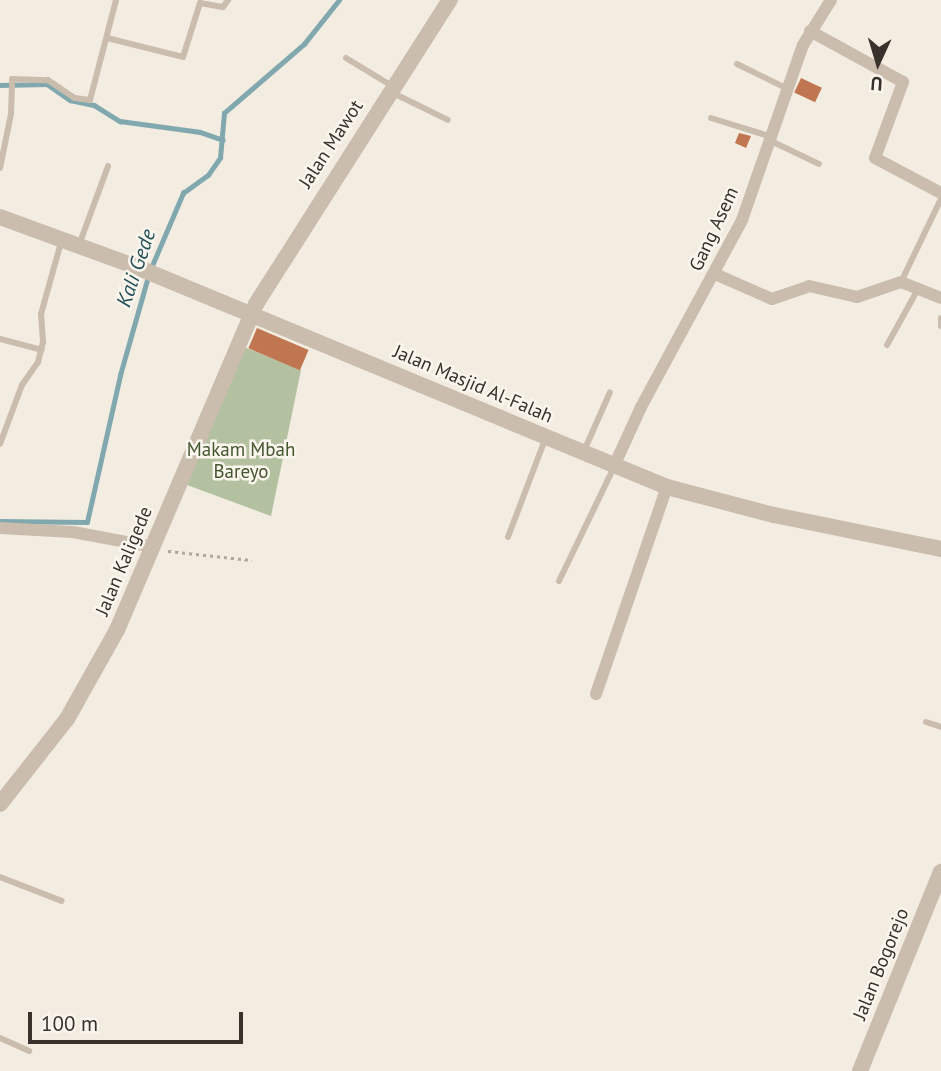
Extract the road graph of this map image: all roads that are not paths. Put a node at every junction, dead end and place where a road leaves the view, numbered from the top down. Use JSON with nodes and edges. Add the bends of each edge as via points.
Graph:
{"nodes":[{"id":1,"x":116,"y":0,"type":"edge"},
{"id":2,"x":228,"y":0,"type":"edge"},
{"id":3,"x":831,"y":0,"type":"edge"},
{"id":4,"x":444,"y":2,"type":"edge"},
{"id":5,"x":810,"y":31,"type":"junction"},
{"id":6,"x":107,"y":38,"type":"junction"},
{"id":7,"x":346,"y":58,"type":"dead end"},
{"id":8,"x":737,"y":64,"type":"dead end"},
{"id":9,"x":392,"y":89,"type":"junction"},
{"id":10,"x":788,"y":89,"type":"junction"},
{"id":11,"x":710,"y":118,"type":"dead end"},
{"id":12,"x":448,"y":120,"type":"dead end"},
{"id":13,"x":771,"y":139,"type":"junction"},
{"id":14,"x":819,"y":164,"type":"dead end"},
{"id":15,"x":108,"y":166,"type":"dead end"},
{"id":16,"x":0,"y":168,"type":"edge"},
{"id":17,"x":941,"y":193,"type":"edge"},
{"id":18,"x":941,"y":199,"type":"edge"},
{"id":19,"x":0,"y":218,"type":"edge"},
{"id":20,"x":62,"y":238,"type":"junction"},
{"id":21,"x":79,"y":245,"type":"junction"},
{"id":22,"x":715,"y":274,"type":"junction"},
{"id":23,"x":901,"y":282,"type":"junction"},
{"id":24,"x":918,"y":288,"type":"junction"},
{"id":25,"x":941,"y":298,"type":"edge"},
{"id":26,"x":251,"y":314,"type":"junction"},
{"id":27,"x":941,"y":318,"type":"edge"},
{"id":28,"x":941,"y":326,"type":"edge"},
{"id":29,"x":0,"y":339,"type":"edge"},
{"id":30,"x":887,"y":345,"type":"dead end"},
{"id":31,"x":42,"y":350,"type":"junction"},
{"id":32,"x":610,"y":392,"type":"dead end"},
{"id":33,"x":546,"y":437,"type":"junction"},
{"id":34,"x":0,"y":444,"type":"edge"},
{"id":35,"x":583,"y":453,"type":"junction"},
{"id":36,"x":614,"y":466,"type":"junction"},
{"id":37,"x":667,"y":487,"type":"junction"},
{"id":38,"x":0,"y":528,"type":"edge"},
{"id":39,"x":508,"y":537,"type":"dead end"},
{"id":40,"x":153,"y":547,"type":"junction"},
{"id":41,"x":941,"y":549,"type":"edge"},
{"id":42,"x":559,"y":580,"type":"dead end"},
{"id":43,"x":596,"y":694,"type":"dead end"},
{"id":44,"x":926,"y":722,"type":"dead end"},
{"id":45,"x":941,"y":727,"type":"edge"},
{"id":46,"x":0,"y":804,"type":"edge"},
{"id":47,"x":941,"y":873,"type":"edge"},
{"id":48,"x":0,"y":877,"type":"edge"},
{"id":49,"x":62,"y":901,"type":"dead end"},
{"id":50,"x":0,"y":1038,"type":"edge"},
{"id":51,"x":29,"y":1051,"type":"dead end"},
{"id":52,"x":860,"y":1071,"type":"edge"}],
"edges":[{"from":1,"to":6,"type":"lane"},
{"from":2,"to":6,"type":"lane","via":[[223,7],[199,4],[183,57]]},
{"from":3,"to":5,"type":"street","name":"Gang Asem"},
{"from":4,"to":9,"type":"street","name":"Jalan Mawot"},
{"from":5,"to":10,"type":"street","name":"Gang Asem"},
{"from":5,"to":17,"type":"street","via":[[903,82],[875,158]]},
{"from":6,"to":16,"type":"lane","via":[[90,100],[75,98],[48,80],[16,78],[11,85],[11,114]]},
{"from":7,"to":9,"type":"lane"},
{"from":8,"to":10,"type":"lane"},
{"from":9,"to":12,"type":"lane"},
{"from":9,"to":26,"type":"street","name":"Jalan Mawot"},
{"from":10,"to":13,"type":"street","name":"Gang Asem"},
{"from":11,"to":13,"type":"lane"},
{"from":13,"to":14,"type":"lane"},
{"from":13,"to":22,"type":"street","name":"Gang Asem","via":[[746,211]]},
{"from":15,"to":21,"type":"lane"},
{"from":18,"to":23,"type":"lane"},
{"from":19,"to":20,"type":"street","name":"Jalan Masjid Al-Falah"},
{"from":20,"to":21,"type":"street","name":"Jalan Masjid Al-Falah"},
{"from":20,"to":31,"type":"lane","via":[[41,314]]},
{"from":21,"to":26,"type":"street","name":"Jalan Masjid Al-Falah"},
{"from":22,"to":23,"type":"street","via":[[772,299],[809,286],[857,297]]},
{"from":22,"to":36,"type":"street","name":"Gang Asem","via":[[641,407]]},
{"from":23,"to":24,"type":"street"},
{"from":24,"to":25,"type":"street"},
{"from":24,"to":30,"type":"lane"},
{"from":26,"to":33,"type":"street","name":"Jalan Masjid Al-Falah"},
{"from":26,"to":40,"type":"street","name":"Jalan Kaligede"},
{"from":27,"to":28,"type":"lane"},
{"from":29,"to":31,"type":"lane"},
{"from":31,"to":34,"type":"lane","via":[[22,384]]},
{"from":32,"to":35,"type":"lane"},
{"from":33,"to":35,"type":"street","name":"Jalan Masjid Al-Falah"},
{"from":33,"to":39,"type":"lane"},
{"from":35,"to":36,"type":"street","name":"Jalan Masjid Al-Falah"},
{"from":36,"to":37,"type":"street","name":"Jalan Masjid Al-Falah"},
{"from":36,"to":42,"type":"lane"},
{"from":37,"to":41,"type":"street","name":"Jalan Masjid Al-Falah","via":[[774,515]]},
{"from":37,"to":43,"type":"street"},
{"from":38,"to":40,"type":"street","via":[[73,531]]},
{"from":40,"to":46,"type":"street","name":"Jalan Kaligede","via":[[117,631],[80,698],[53,741]]},
{"from":44,"to":45,"type":"lane"},
{"from":47,"to":52,"type":"street","name":"Jalan Bogorejo"},
{"from":48,"to":49,"type":"lane"},
{"from":50,"to":51,"type":"lane"}]}
